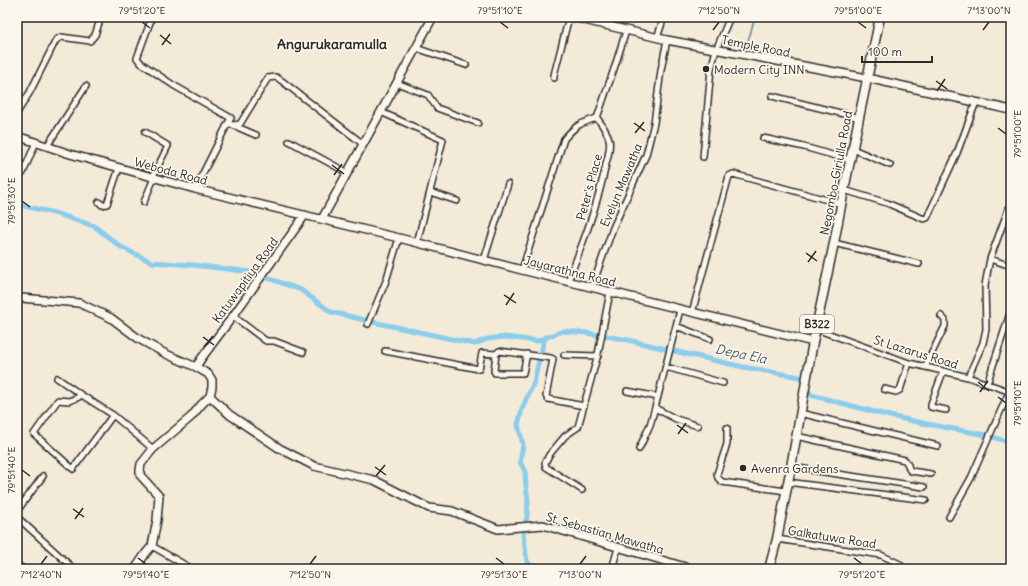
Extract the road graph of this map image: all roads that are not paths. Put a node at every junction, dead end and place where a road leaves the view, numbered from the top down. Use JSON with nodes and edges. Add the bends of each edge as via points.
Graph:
{"nodes":[{"id":1,"x":101,"y":17,"type":"edge"},
{"id":2,"x":152,"y":17,"type":"edge"},
{"id":3,"x":433,"y":17,"type":"edge"},
{"id":4,"x":569,"y":17,"type":"edge"},
{"id":5,"x":572,"y":17,"type":"edge"},
{"id":6,"x":664,"y":17,"type":"edge"},
{"id":7,"x":730,"y":17,"type":"edge"},
{"id":8,"x":880,"y":17,"type":"edge"},
{"id":9,"x":626,"y":30,"type":"junction"},
{"id":10,"x":657,"y":38,"type":"junction"},
{"id":11,"x":667,"y":40,"type":"junction"},
{"id":12,"x":416,"y":48,"type":"junction"},
{"id":13,"x":716,"y":50,"type":"junction"},
{"id":14,"x":466,"y":65,"type":"dead end"},
{"id":15,"x":554,"y":78,"type":"dead end"},
{"id":16,"x":867,"y":78,"type":"junction"},
{"id":17,"x":397,"y":83,"type":"junction"},
{"id":18,"x":86,"y":86,"type":"dead end"},
{"id":19,"x":772,"y":96,"type":"dead end"},
{"id":20,"x":976,"y":102,"type":"junction"},
{"id":21,"x":1011,"y":110,"type":"edge"},
{"id":22,"x":381,"y":112,"type":"junction"},
{"id":23,"x":17,"y":113,"type":"edge"},
{"id":24,"x":597,"y":118,"type":"junction"},
{"id":25,"x":860,"y":118,"type":"junction"},
{"id":26,"x":478,"y":123,"type":"dead end"},
{"id":27,"x":230,"y":124,"type":"junction"},
{"id":28,"x":145,"y":132,"type":"dead end"},
{"id":29,"x":256,"y":135,"type":"dead end"},
{"id":30,"x":17,"y":136,"type":"edge"},
{"id":31,"x":763,"y":138,"type":"dead end"},
{"id":32,"x":289,"y":141,"type":"dead end"},
{"id":33,"x":36,"y":142,"type":"junction"},
{"id":34,"x":363,"y":144,"type":"junction"},
{"id":35,"x":47,"y":146,"type":"junction"},
{"id":36,"x":853,"y":149,"type":"junction"},
{"id":37,"x":703,"y":157,"type":"dead end"},
{"id":38,"x":850,"y":160,"type":"junction"},
{"id":39,"x":890,"y":165,"type":"dead end"},
{"id":40,"x":119,"y":168,"type":"junction"},
{"id":41,"x":23,"y":173,"type":"dead end"},
{"id":42,"x":348,"y":173,"type":"junction"},
{"id":43,"x":153,"y":178,"type":"junction"},
{"id":44,"x":508,"y":184,"type":"dead end"},
{"id":45,"x":195,"y":189,"type":"junction"},
{"id":46,"x":844,"y":190,"type":"junction"},
{"id":47,"x":430,"y":192,"type":"junction"},
{"id":48,"x":457,"y":201,"type":"dead end"},
{"id":49,"x":99,"y":202,"type":"dead end"},
{"id":50,"x":144,"y":202,"type":"dead end"},
{"id":51,"x":1011,"y":202,"type":"edge"},
{"id":52,"x":842,"y":204,"type":"junction"},
{"id":53,"x":305,"y":215,"type":"junction"},
{"id":54,"x":322,"y":219,"type":"junction"},
{"id":55,"x":399,"y":238,"type":"junction"},
{"id":56,"x":417,"y":243,"type":"junction"},
{"id":57,"x":834,"y":243,"type":"junction"},
{"id":58,"x":990,"y":259,"type":"junction"},
{"id":59,"x":484,"y":260,"type":"junction"},
{"id":60,"x":919,"y":264,"type":"dead end"},
{"id":61,"x":1011,"y":266,"type":"edge"},
{"id":62,"x":522,"y":270,"type":"junction"},
{"id":63,"x":568,"y":281,"type":"junction"},
{"id":64,"x":592,"y":287,"type":"junction"},
{"id":65,"x":610,"y":292,"type":"junction"},
{"id":66,"x":17,"y":300,"type":"edge"},
{"id":67,"x":680,"y":310,"type":"junction"},
{"id":68,"x":1011,"y":310,"type":"edge"},
{"id":69,"x":692,"y":313,"type":"junction"},
{"id":70,"x":234,"y":316,"type":"junction"},
{"id":71,"x":941,"y":316,"type":"dead end"},
{"id":72,"x":368,"y":324,"type":"dead end"},
{"id":73,"x":676,"y":326,"type":"junction"},
{"id":74,"x":816,"y":329,"type":"junction"},
{"id":75,"x":710,"y":339,"type":"dead end"},
{"id":76,"x":813,"y":342,"type":"junction"},
{"id":77,"x":385,"y":351,"type":"dead end"},
{"id":78,"x":303,"y":352,"type":"dead end"},
{"id":79,"x":496,"y":354,"type":"junction"},
{"id":80,"x":527,"y":354,"type":"junction"},
{"id":81,"x":564,"y":355,"type":"dead end"},
{"id":82,"x":598,"y":356,"type":"junction"},
{"id":83,"x":909,"y":363,"type":"junction"},
{"id":84,"x":196,"y":367,"type":"junction"},
{"id":85,"x":666,"y":367,"type":"junction"},
{"id":86,"x":925,"y":367,"type":"junction"},
{"id":87,"x":943,"y":372,"type":"junction"},
{"id":88,"x":57,"y":378,"type":"dead end"},
{"id":89,"x":968,"y":378,"type":"junction"},
{"id":90,"x":722,"y":383,"type":"dead end"},
{"id":91,"x":987,"y":384,"type":"junction"},
{"id":92,"x":884,"y":389,"type":"dead end"},
{"id":93,"x":627,"y":391,"type":"dead end"},
{"id":94,"x":1010,"y":392,"type":"edge"},
{"id":95,"x":80,"y":394,"type":"junction"},
{"id":96,"x":210,"y":396,"type":"junction"},
{"id":97,"x":658,"y":397,"type":"junction"},
{"id":98,"x":584,"y":406,"type":"junction"},
{"id":99,"x":655,"y":408,"type":"junction"},
{"id":100,"x":946,"y":410,"type":"dead end"},
{"id":101,"x":800,"y":414,"type":"junction"},
{"id":102,"x":113,"y":415,"type":"junction"},
{"id":103,"x":698,"y":426,"type":"dead end"},
{"id":104,"x":727,"y":428,"type":"dead end"},
{"id":105,"x":796,"y":436,"type":"junction"},
{"id":106,"x":938,"y":446,"type":"dead end"},
{"id":107,"x":154,"y":448,"type":"junction"},
{"id":108,"x":639,"y":450,"type":"dead end"},
{"id":109,"x":791,"y":467,"type":"junction"},
{"id":110,"x":931,"y":474,"type":"dead end"},
{"id":111,"x":43,"y":476,"type":"dead end"},
{"id":112,"x":787,"y":482,"type":"junction"},
{"id":113,"x":924,"y":487,"type":"dead end"},
{"id":114,"x":582,"y":490,"type":"dead end"},
{"id":115,"x":786,"y":491,"type":"junction"},
{"id":116,"x":926,"y":500,"type":"dead end"},
{"id":117,"x":17,"y":511,"type":"edge"},
{"id":118,"x":17,"y":517,"type":"edge"},
{"id":119,"x":949,"y":517,"type":"dead end"},
{"id":120,"x":777,"y":539,"type":"junction"},
{"id":121,"x":152,"y":546,"type":"junction"},
{"id":122,"x":618,"y":548,"type":"junction"},
{"id":123,"x":17,"y":564,"type":"edge"},
{"id":124,"x":675,"y":567,"type":"edge"},
{"id":125,"x":22,"y":569,"type":"edge"},
{"id":126,"x":74,"y":569,"type":"edge"},
{"id":127,"x":135,"y":569,"type":"edge"},
{"id":128,"x":192,"y":569,"type":"edge"},
{"id":129,"x":612,"y":569,"type":"edge"},
{"id":130,"x":692,"y":569,"type":"edge"},
{"id":131,"x":769,"y":569,"type":"edge"},
{"id":132,"x":903,"y":569,"type":"edge"}],
"edges":[{"from":1,"to":23,"type":"street","via":[[95,35],[90,41],[61,37],[56,40]]},
{"from":2,"to":27,"type":"street","via":[[137,58],[173,85],[231,118]]},
{"from":3,"to":12,"type":"street"},
{"from":4,"to":15,"type":"street"},
{"from":5,"to":9,"type":"street","name":"Temple Road"},
{"from":6,"to":10,"type":"street"},
{"from":7,"to":13,"type":"street"},
{"from":8,"to":16,"type":"main road","name":"Negombo-Giriulla Road","number":"B322"},
{"from":9,"to":10,"type":"street","name":"Temple Road"},
{"from":9,"to":24,"type":"street"},
{"from":10,"to":11,"type":"street","name":"Temple Road"},
{"from":11,"to":13,"type":"street","name":"Temple Road"},
{"from":11,"to":64,"type":"street","name":"Evelyn Mawatha","via":[[654,123],[646,155],[613,228]]},
{"from":12,"to":14,"type":"street"},
{"from":12,"to":17,"type":"street"},
{"from":13,"to":16,"type":"street","name":"Temple Road"},
{"from":13,"to":37,"type":"street"},
{"from":16,"to":20,"type":"street","name":"Temple Road"},
{"from":16,"to":25,"type":"main road","name":"Negombo-Giriulla Road","number":"B322"},
{"from":17,"to":22,"type":"street"},
{"from":17,"to":26,"type":"street","via":[[428,95],[437,108]]},
{"from":18,"to":35,"type":"street"},
{"from":19,"to":25,"type":"street"},
{"from":20,"to":21,"type":"street","name":"Temple Road"},
{"from":20,"to":46,"type":"street","via":[[927,218]]},
{"from":22,"to":34,"type":"street"},
{"from":22,"to":47,"type":"street","via":[[443,140]]},
{"from":24,"to":62,"type":"street","via":[[583,122],[564,139]]},
{"from":24,"to":63,"type":"street","name":"Peter's Place","via":[[605,129],[609,149],[589,227]]},
{"from":25,"to":36,"type":"main road","name":"Negombo-Giriulla Road","number":"B322"},
{"from":27,"to":29,"type":"street"},
{"from":27,"to":34,"type":"street","via":[[240,124],[268,78],[276,77]]},
{"from":27,"to":45,"type":"street"},
{"from":28,"to":43,"type":"street","via":[[168,146]]},
{"from":30,"to":33,"type":"street","name":"Weboda Road"},
{"from":31,"to":38,"type":"street"},
{"from":32,"to":42,"type":"street"},
{"from":33,"to":35,"type":"street","name":"Weboda Road"},
{"from":33,"to":41,"type":"street"},
{"from":34,"to":42,"type":"street"},
{"from":35,"to":40,"type":"street","name":"Weboda Road"},
{"from":36,"to":38,"type":"main road","name":"Negombo-Giriulla Road","number":"B322"},
{"from":36,"to":39,"type":"street"},
{"from":38,"to":46,"type":"main road","name":"Negombo-Giriulla Road","number":"B322"},
{"from":40,"to":43,"type":"street","name":"Weboda Road"},
{"from":40,"to":49,"type":"street","via":[[107,204],[102,205]]},
{"from":42,"to":54,"type":"street"},
{"from":43,"to":45,"type":"street","name":"Weboda Road"},
{"from":43,"to":50,"type":"street"},
{"from":44,"to":59,"type":"street"},
{"from":45,"to":53,"type":"street","name":"Weboda Road"},
{"from":46,"to":52,"type":"main road","name":"Negombo-Giriulla Road","number":"B322"},
{"from":47,"to":48,"type":"street"},
{"from":47,"to":56,"type":"street"},
{"from":51,"to":58,"type":"street"},
{"from":52,"to":57,"type":"main road","name":"Negombo-Giriulla Road","number":"B322"},
{"from":52,"to":69,"type":"street","via":[[733,174],[729,176]]},
{"from":53,"to":54,"type":"street","name":"Weboda Road"},
{"from":53,"to":70,"type":"street","name":"Katuwapitiya Road"},
{"from":54,"to":55,"type":"street","name":"Jayarathna Road"},
{"from":55,"to":56,"type":"street","name":"Jayarathna Road"},
{"from":55,"to":72,"type":"street","via":[[386,281]]},
{"from":56,"to":59,"type":"street","name":"Jayarathna Road"},
{"from":57,"to":60,"type":"street"},
{"from":57,"to":74,"type":"main road","name":"Negombo-Giriulla Road","number":"B322"},
{"from":58,"to":61,"type":"street"},
{"from":58,"to":89,"type":"street","via":[[985,285],[986,329],[983,344]]},
{"from":59,"to":62,"type":"street","name":"Jayarathna Road"},
{"from":62,"to":63,"type":"street","name":"Jayarathna Road"},
{"from":63,"to":64,"type":"street","name":"Jayarathna Road"},
{"from":64,"to":65,"type":"street","name":"Jayarathna Road"},
{"from":65,"to":67,"type":"street","name":"Jayarathna Road"},
{"from":65,"to":82,"type":"street"},
{"from":66,"to":84,"type":"street","via":[[21,298],[79,302],[111,318],[139,339]]},
{"from":67,"to":69,"type":"street","name":"Jayarathna Road"},
{"from":67,"to":73,"type":"street"},
{"from":68,"to":91,"type":"street"},
{"from":69,"to":76,"type":"street","name":"Jayarathna Road"},
{"from":70,"to":78,"type":"street","via":[[266,341],[274,341]]},
{"from":70,"to":84,"type":"street","name":"Katuwapitiya Road"},
{"from":71,"to":86,"type":"street","via":[[945,320],[945,326]]},
{"from":73,"to":75,"type":"street"},
{"from":73,"to":85,"type":"street"},
{"from":74,"to":76,"type":"main road","name":"Negombo-Giriulla Road","number":"B322"},
{"from":74,"to":83,"type":"street","name":"St Lazarus Road"},
{"from":76,"to":101,"type":"main road","name":"Negombo-Giriulla Road","number":"B322"},
{"from":77,"to":79,"type":"street","via":[[479,369],[482,353]]},
{"from":79,"to":80,"type":"street","via":[[499,350]]},
{"from":79,"to":80,"type":"street","via":[[495,373],[523,373]]},
{"from":80,"to":98,"type":"street","via":[[553,359],[546,396],[548,399]]},
{"from":81,"to":82,"type":"street"},
{"from":82,"to":98,"type":"street"},
{"from":83,"to":86,"type":"street","name":"St Lazarus Road"},
{"from":83,"to":92,"type":"street","via":[[900,390],[896,392]]},
{"from":84,"to":96,"type":"street","via":[[208,374],[212,380]]},
{"from":85,"to":90,"type":"street"},
{"from":85,"to":97,"type":"street"},
{"from":86,"to":87,"type":"street","name":"St Lazarus Road"},
{"from":87,"to":89,"type":"street","name":"St Lazarus Road"},
{"from":87,"to":100,"type":"street","via":[[931,407]]},
{"from":88,"to":95,"type":"street"},
{"from":89,"to":91,"type":"street","name":"St Lazarus Road"},
{"from":91,"to":94,"type":"street","name":"St Lazarus Road"},
{"from":93,"to":97,"type":"street"},
{"from":94,"to":119,"type":"street","via":[[971,478]]},
{"from":95,"to":102,"type":"street"},
{"from":95,"to":102,"type":"street","via":[[69,401],[58,400],[34,434],[73,469]]},
{"from":96,"to":107,"type":"street","via":[[191,417]]},
{"from":96,"to":122,"type":"street","name":"St. Sebastian Mawatha","via":[[230,415],[279,448],[314,466],[374,480],[429,508],[452,511],[498,529],[543,525]]},
{"from":97,"to":99,"type":"street"},
{"from":98,"to":114,"type":"street","via":[[578,427],[565,436],[549,454],[545,463],[546,467]]},
{"from":99,"to":103,"type":"street","via":[[676,419]]},
{"from":99,"to":108,"type":"street"},
{"from":101,"to":105,"type":"main road","name":"Negombo-Giriulla Road","number":"B322"},
{"from":101,"to":106,"type":"street"},
{"from":102,"to":107,"type":"street"},
{"from":104,"to":115,"type":"street","via":[[727,444],[718,478],[722,482]]},
{"from":105,"to":109,"type":"main road","name":"Negombo-Giriulla Road","number":"B322"},
{"from":105,"to":110,"type":"street","via":[[905,460],[911,471]]},
{"from":107,"to":121,"type":"street","via":[[141,464],[140,470],[140,475],[159,496],[158,520]]},
{"from":109,"to":112,"type":"main road","name":"Negombo-Giriulla Road","number":"B322"},
{"from":109,"to":113,"type":"street"},
{"from":111,"to":117,"type":"street"},
{"from":112,"to":115,"type":"main road","name":"Negombo-Giriulla Road","number":"B322"},
{"from":112,"to":116,"type":"street"},
{"from":115,"to":120,"type":"main road","name":"Negombo-Giriulla Road","number":"B322"},
{"from":118,"to":126,"type":"street"},
{"from":120,"to":131,"type":"main road","name":"Negombo-Giriulla Road","number":"B322"},
{"from":120,"to":132,"type":"street","name":"Galkatuwa Road","via":[[881,555],[900,564]]},
{"from":121,"to":127,"type":"street"},
{"from":121,"to":128,"type":"street"},
{"from":122,"to":124,"type":"street","name":"St. Sebastian Mawatha"},
{"from":122,"to":129,"type":"street"},
{"from":123,"to":125,"type":"street"},
{"from":124,"to":130,"type":"street","name":"St. Sebastian Mawatha"}]}
